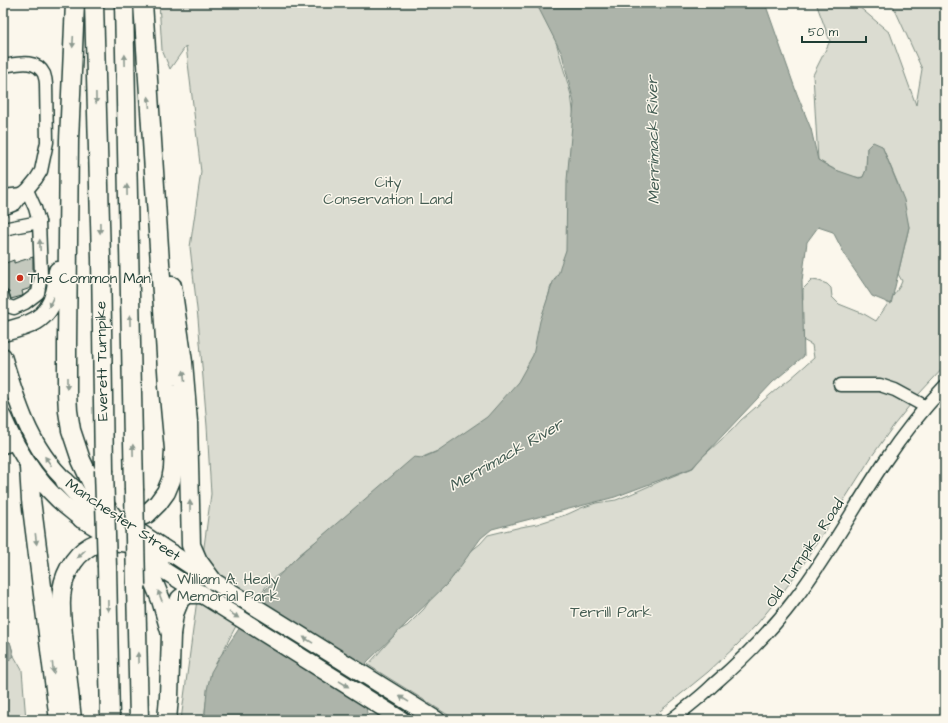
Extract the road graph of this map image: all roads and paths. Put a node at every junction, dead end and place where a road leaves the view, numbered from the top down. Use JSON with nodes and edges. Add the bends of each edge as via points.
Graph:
{"nodes":[{"id":1,"x":75,"y":3,"type":"edge"},
{"id":2,"x":94,"y":3,"type":"edge"},
{"id":3,"x":124,"y":3,"type":"edge"},
{"id":4,"x":143,"y":3,"type":"edge"},
{"id":5,"x":3,"y":66,"type":"edge"},
{"id":6,"x":152,"y":141,"type":"junction"},
{"id":7,"x":69,"y":167,"type":"junction"},
{"id":8,"x":24,"y":192,"type":"junction"},
{"id":9,"x":3,"y":196,"type":"edge"},
{"id":10,"x":3,"y":209,"type":"edge"},
{"id":11,"x":39,"y":222,"type":"junction"},
{"id":12,"x":3,"y":229,"type":"edge"},
{"id":13,"x":3,"y":297,"type":"edge"},
{"id":14,"x":3,"y":332,"type":"edge"},
{"id":15,"x":3,"y":356,"type":"edge"},
{"id":16,"x":840,"y":386,"type":"dead end"},
{"id":17,"x":945,"y":386,"type":"edge"},
{"id":18,"x":926,"y":407,"type":"junction"},
{"id":19,"x":8,"y":434,"type":"edge"},
{"id":20,"x":29,"y":467,"type":"junction"},
{"id":21,"x":65,"y":481,"type":"joint"},
{"id":22,"x":82,"y":519,"type":"junction"},
{"id":23,"x":113,"y":519,"type":"junction"},
{"id":24,"x":130,"y":546,"type":"junction"},
{"id":25,"x":171,"y":553,"type":"junction"},
{"id":26,"x":161,"y":568,"type":"joint"},
{"id":27,"x":212,"y":580,"type":"junction"},
{"id":28,"x":201,"y":594,"type":"junction"},
{"id":29,"x":171,"y":634,"type":"junction"},
{"id":30,"x":59,"y":720,"type":"edge"},
{"id":31,"x":72,"y":720,"type":"edge"},
{"id":32,"x":110,"y":720,"type":"edge"},
{"id":33,"x":139,"y":720,"type":"edge"},
{"id":34,"x":167,"y":720,"type":"edge"},
{"id":35,"x":402,"y":720,"type":"edge"},
{"id":36,"x":437,"y":720,"type":"edge"},
{"id":37,"x":671,"y":720,"type":"edge"}],
"edges":[{"from":1,"to":7,"type":"highway","one_way":true},
{"from":2,"to":32,"type":"highway","name":"Everett Turnpike","one_way":true,"bridge":true},
{"from":33,"to":3,"type":"highway","name":"Everett Turnpike","one_way":true,"bridge":true},
{"from":6,"to":4,"type":"highway","one_way":true},
{"from":5,"to":8,"type":"street","via":[[24,62],[32,64],[44,74],[46,84],[47,142],[41,171]]},
{"from":6,"to":23,"type":"highway","via":[[174,449],[173,469],[166,492],[147,514]]},
{"from":27,"to":6,"type":"highway","one_way":true,"via":[[198,561],[191,545],[188,422],[183,362]]},
{"from":7,"to":14,"type":"highway","one_way":true,"via":[[52,302],[47,311],[31,324]]},
{"from":7,"to":23,"type":"highway","one_way":true,"via":[[68,412],[81,460]]},
{"from":8,"to":9,"type":"street"},
{"from":8,"to":10,"type":"street","via":[[15,204]]},
{"from":8,"to":11,"type":"street","via":[[35,208]]},
{"from":11,"to":12,"type":"street"},
{"from":13,"to":11,"type":"street","one_way":true,"via":[[5,305],[14,308],[38,293],[41,274]]},
{"from":21,"to":15,"type":"main road","name":"Manchester Street","one_way":true,"via":[[28,430],[14,395]]},
{"from":16,"to":18,"type":"street","via":[[880,385]]},
{"from":17,"to":18,"type":"street","name":"Old Turnpike Road"},
{"from":18,"to":37,"type":"street","name":"Old Turnpike Road","via":[[883,464],[819,565],[783,614],[757,644],[713,686]]},
{"from":19,"to":20,"type":"main road","name":"Manchester Street"},
{"from":20,"to":22,"type":"main road","name":"Manchester Street","via":[[43,485]]},
{"from":20,"to":30,"type":"highway","one_way":true},
{"from":21,"to":23,"type":"highway","via":[[92,510]]},
{"from":22,"to":23,"type":"highway"},
{"from":22,"to":24,"type":"main road","name":"Manchester Street"},
{"from":23,"to":24,"type":"highway"},
{"from":23,"to":25,"type":"main road","name":"Manchester Street"},
{"from":24,"to":25,"type":"highway","via":[[149,546]]},
{"from":24,"to":26,"type":"highway"},
{"from":29,"to":24,"type":"highway","one_way":true,"via":[[156,586],[148,569]]},
{"from":24,"to":31,"type":"highway","one_way":true,"via":[[107,541],[97,542],[73,561],[66,575],[61,608]]},
{"from":25,"to":27,"type":"main road","name":"Manchester Street"},
{"from":26,"to":28,"type":"main road","name":"Manchester Street"},
{"from":36,"to":27,"type":"main road","name":"Manchester Street","one_way":true},
{"from":28,"to":29,"type":"highway","via":[[189,594],[180,599],[174,614]]},
{"from":28,"to":35,"type":"main road","name":"Manchester Street","one_way":true},
{"from":29,"to":34,"type":"highway"}]}
